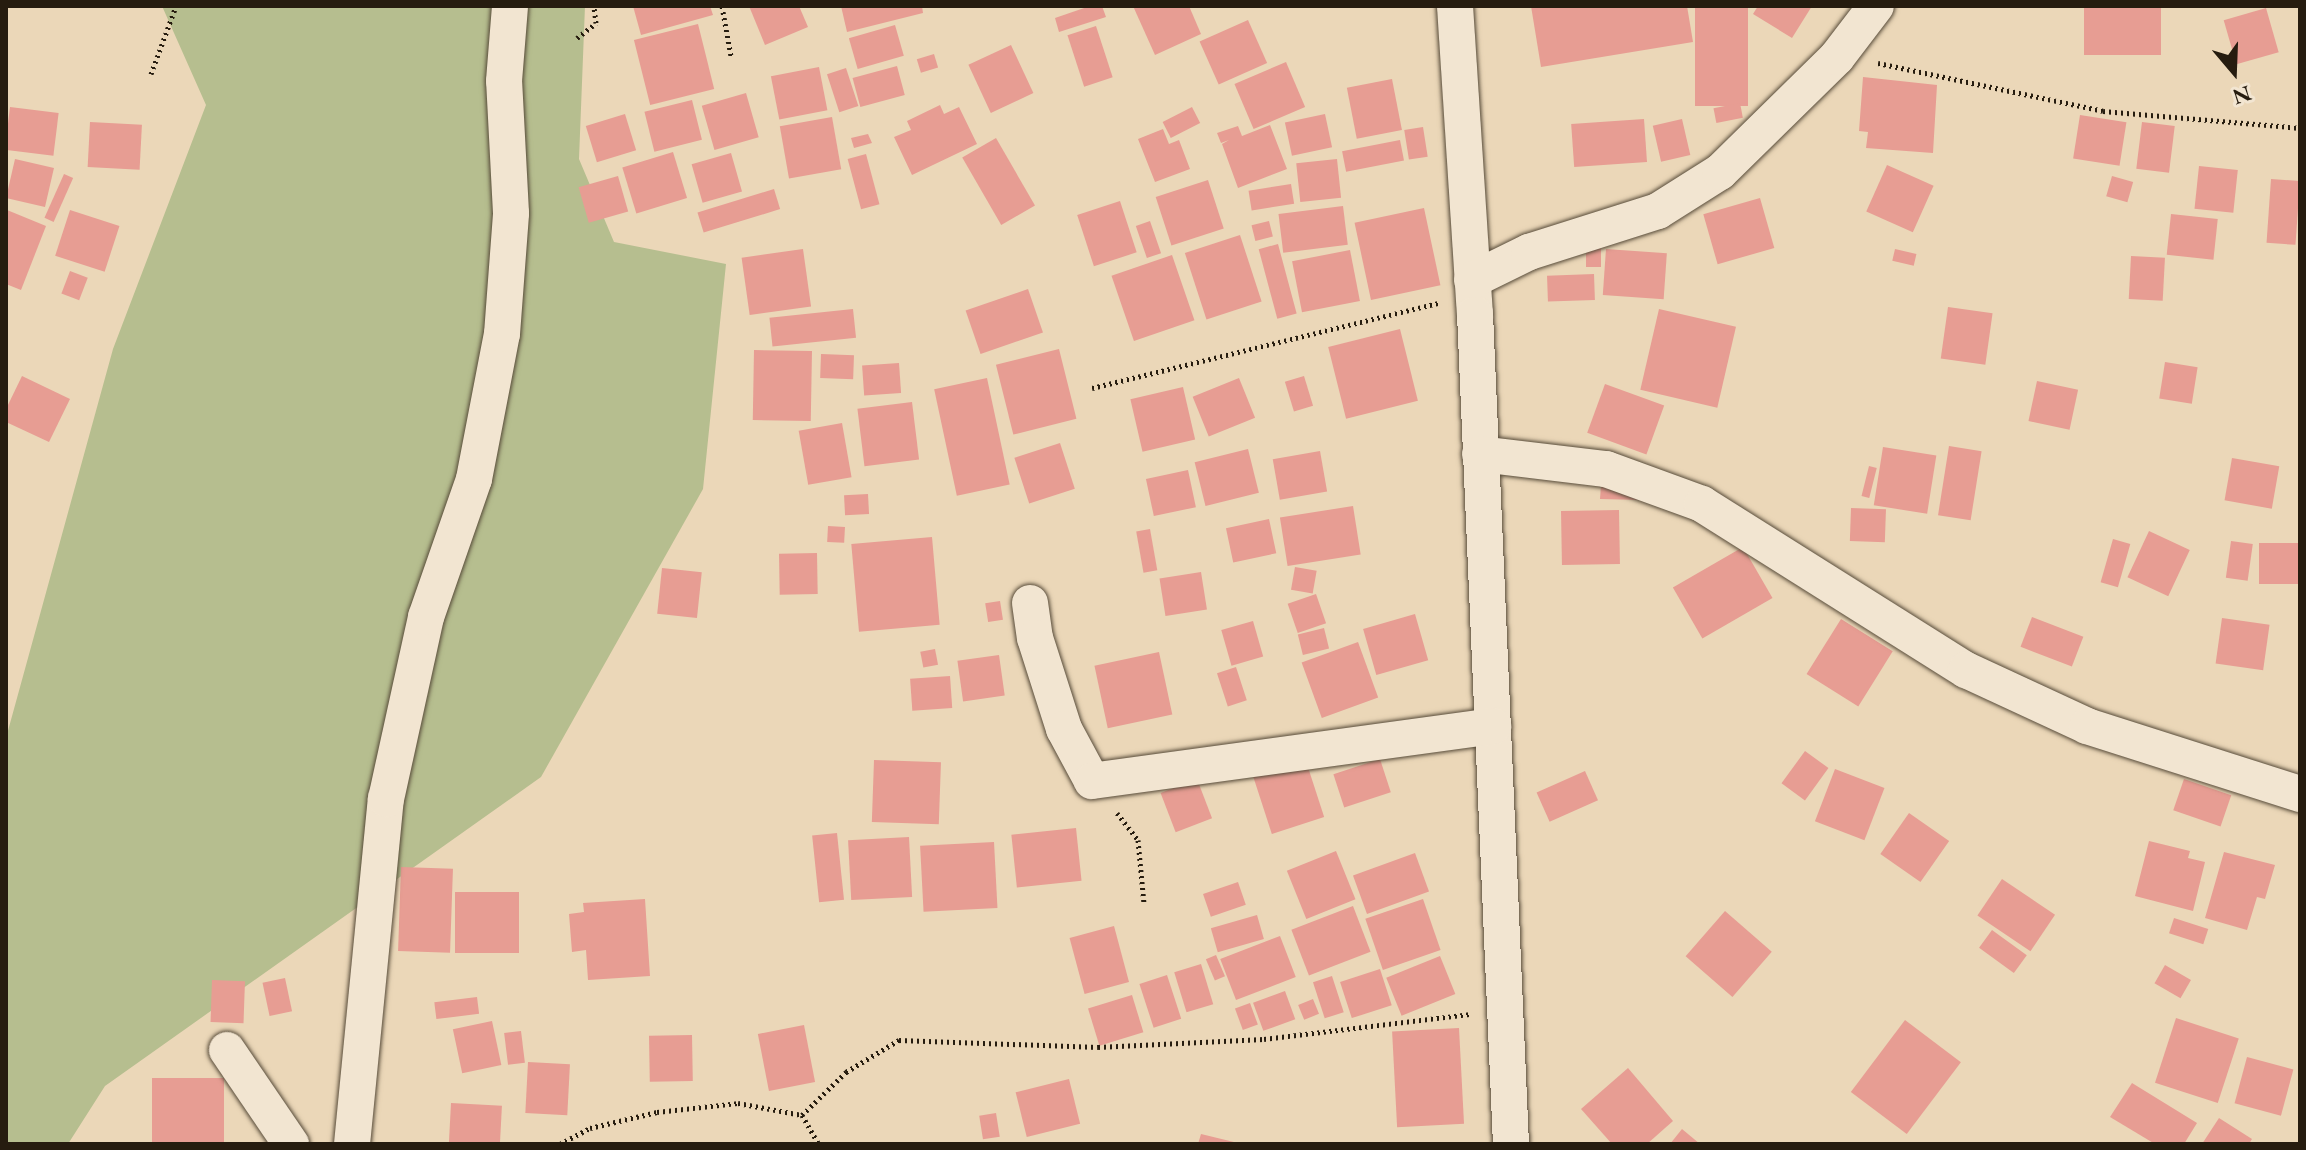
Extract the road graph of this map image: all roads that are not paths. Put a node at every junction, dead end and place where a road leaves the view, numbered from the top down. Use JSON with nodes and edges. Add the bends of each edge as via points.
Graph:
{"nodes":[{"id":1,"x":510,"y":6,"type":"edge"},
{"id":2,"x":1455,"y":6,"type":"edge"},
{"id":3,"x":1876,"y":6,"type":"edge"},
{"id":4,"x":1472,"y":280,"type":"junction"},
{"id":5,"x":1480,"y":454,"type":"junction"},
{"id":6,"x":1030,"y":603,"type":"dead end"},
{"id":7,"x":1493,"y":726,"type":"junction"},
{"id":8,"x":2300,"y":794,"type":"edge"},
{"id":9,"x":227,"y":1050,"type":"dead end"},
{"id":10,"x":291,"y":1144,"type":"edge"},
{"id":11,"x":352,"y":1144,"type":"edge"},
{"id":12,"x":1511,"y":1144,"type":"edge"}],
"edges":[{"from":1,"to":11,"type":"street","via":[[504,81],[511,213],[502,334],[474,479],[426,617],[386,799]]},
{"from":2,"to":4,"type":"street"},
{"from":3,"to":4,"type":"street","via":[[1837,57],[1720,172],[1658,211],[1529,252]]},
{"from":4,"to":5,"type":"street"},
{"from":5,"to":7,"type":"street"},
{"from":5,"to":8,"type":"street","via":[[1606,469],[1702,504],[1966,670],[2087,726]]},
{"from":6,"to":7,"type":"street","via":[[1035,638],[1064,729],[1092,781]]},
{"from":7,"to":12,"type":"street"},
{"from":9,"to":10,"type":"street"}]}
